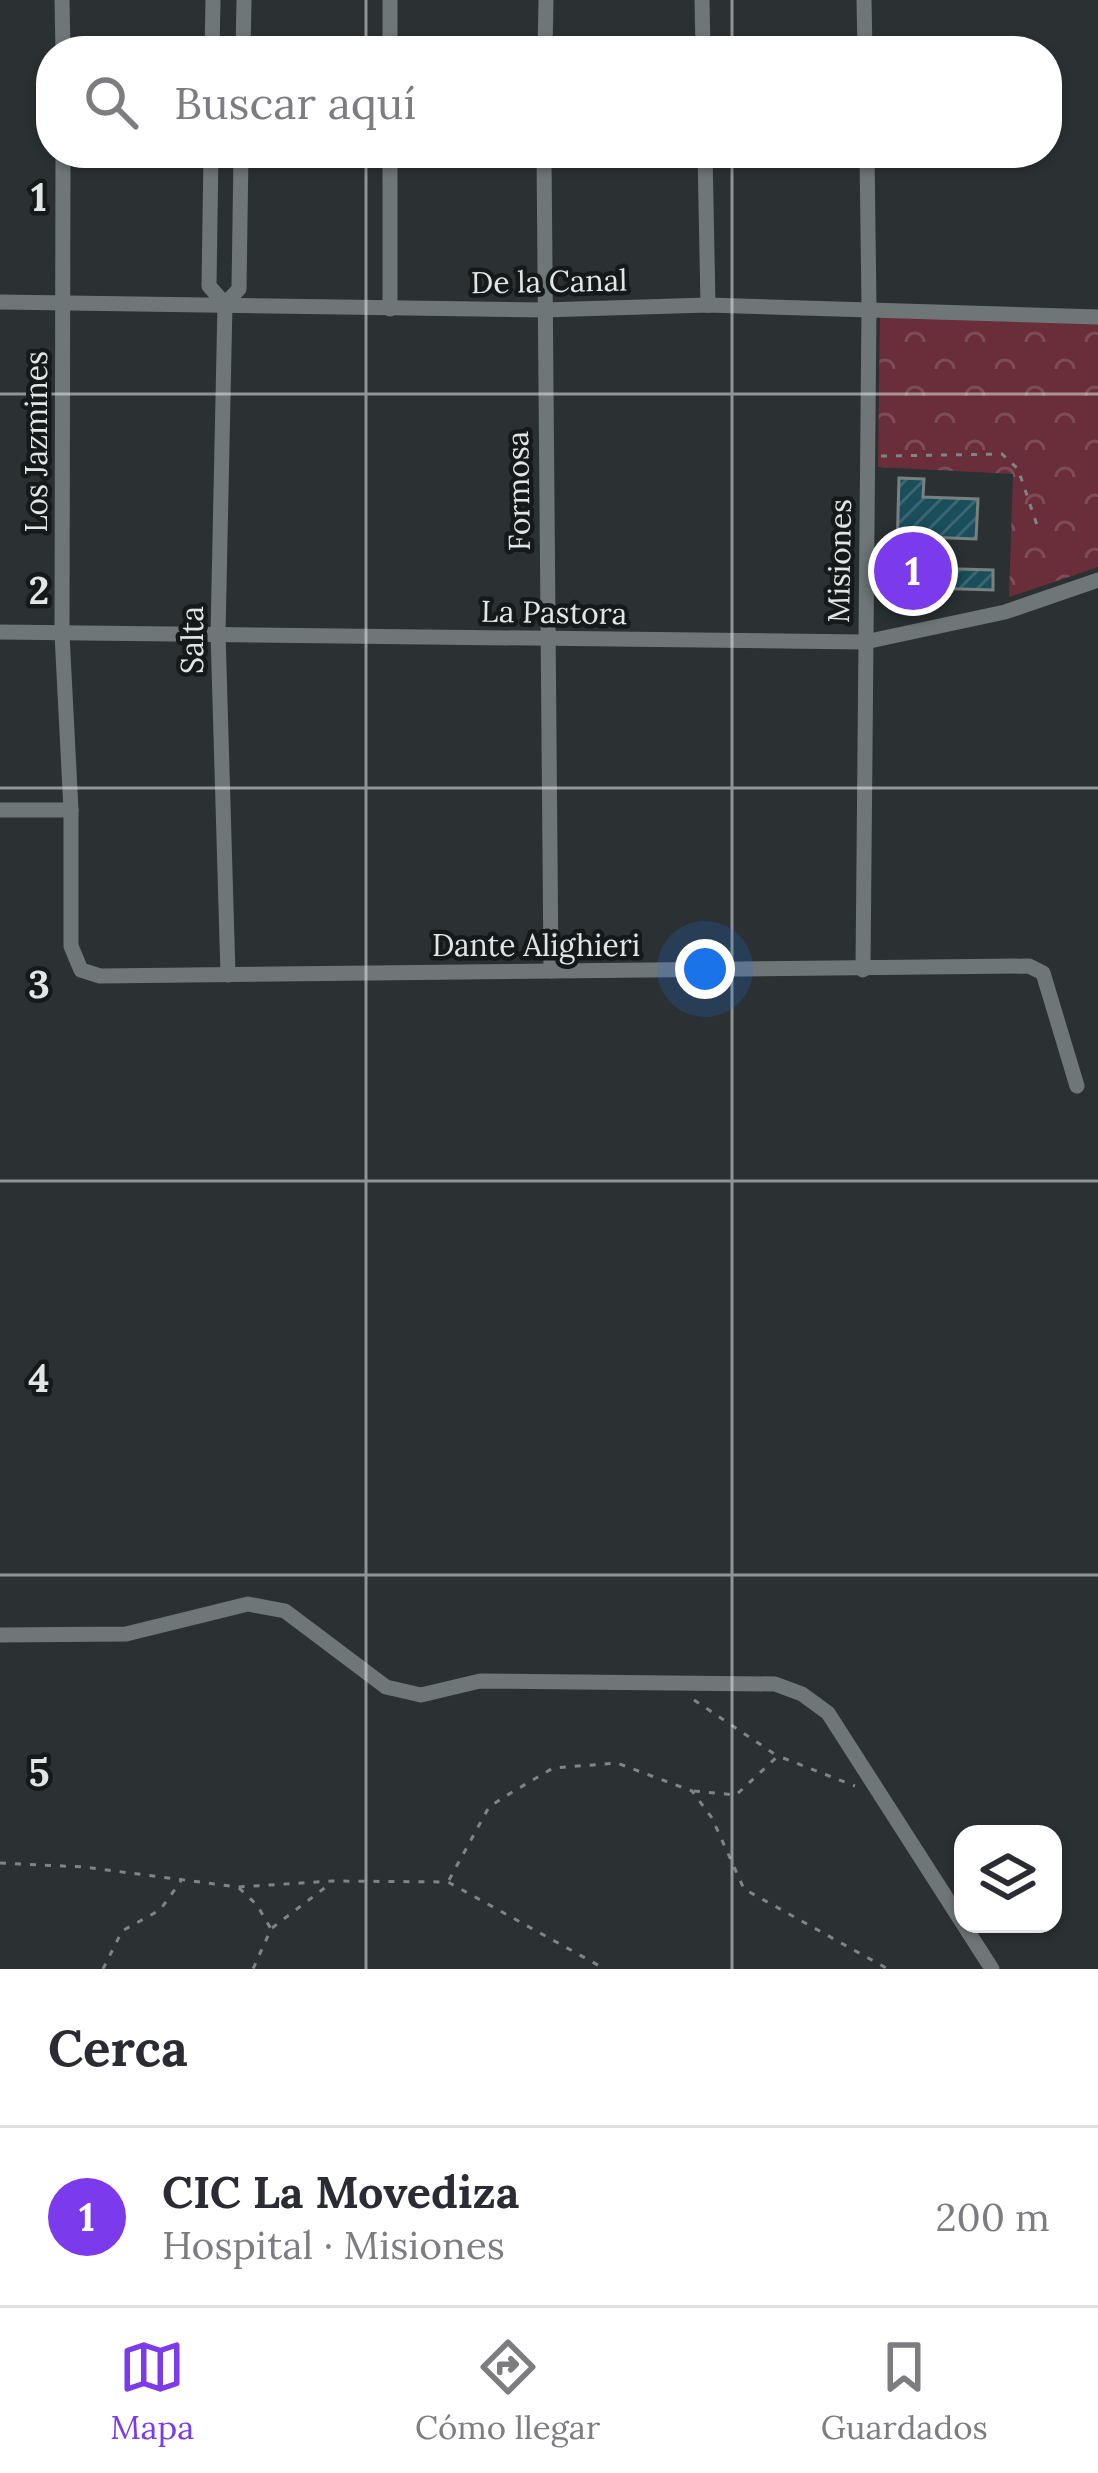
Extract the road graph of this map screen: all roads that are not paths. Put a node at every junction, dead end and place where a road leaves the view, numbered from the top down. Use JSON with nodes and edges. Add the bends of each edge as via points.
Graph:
{"nodes":[{"id":1,"x":62,"y":0,"type":"edge"},
{"id":2,"x":213,"y":0,"type":"edge"},
{"id":3,"x":244,"y":0,"type":"edge"},
{"id":4,"x":390,"y":0,"type":"edge"},
{"id":5,"x":546,"y":0,"type":"edge"},
{"id":6,"x":702,"y":0,"type":"edge"},
{"id":7,"x":864,"y":0,"type":"edge"},
{"id":8,"x":63,"y":36,"type":"edge"},
{"id":9,"x":212,"y":36,"type":"edge"},
{"id":10,"x":243,"y":36,"type":"edge"},
{"id":11,"x":390,"y":36,"type":"edge"},
{"id":12,"x":545,"y":36,"type":"edge"},
{"id":13,"x":703,"y":36,"type":"edge"},
{"id":14,"x":865,"y":36,"type":"edge"},
{"id":15,"x":63,"y":168,"type":"edge"},
{"id":16,"x":211,"y":168,"type":"edge"},
{"id":17,"x":241,"y":168,"type":"edge"},
{"id":18,"x":390,"y":168,"type":"edge"},
{"id":19,"x":544,"y":168,"type":"edge"},
{"id":20,"x":705,"y":168,"type":"edge"},
{"id":21,"x":867,"y":168,"type":"edge"},
{"id":22,"x":0,"y":302,"type":"edge"},
{"id":23,"x":64,"y":302,"type":"junction"},
{"id":24,"x":226,"y":304,"type":"junction"},
{"id":25,"x":708,"y":305,"type":"junction"},
{"id":26,"x":869,"y":307,"type":"junction"},
{"id":27,"x":390,"y":309,"type":"junction"},
{"id":28,"x":543,"y":310,"type":"junction"},
{"id":29,"x":1098,"y":316,"type":"edge"},
{"id":30,"x":1098,"y":580,"type":"edge"},
{"id":31,"x":0,"y":632,"type":"edge"},
{"id":32,"x":218,"y":633,"type":"junction"},
{"id":33,"x":62,"y":634,"type":"junction"},
{"id":34,"x":546,"y":640,"type":"junction"},
{"id":35,"x":865,"y":642,"type":"junction"},
{"id":36,"x":0,"y":810,"type":"edge"},
{"id":37,"x":71,"y":810,"type":"junction"},
{"id":38,"x":70,"y":946,"type":"joint"},
{"id":39,"x":863,"y":970,"type":"junction"},
{"id":40,"x":551,"y":971,"type":"junction"},
{"id":41,"x":228,"y":975,"type":"junction"},
{"id":42,"x":1078,"y":1086,"type":"dead end"},
{"id":43,"x":0,"y":1635,"type":"edge"},
{"id":44,"x":992,"y":1969,"type":"edge"}],
"edges":[{"from":1,"to":8,"type":"street"},
{"from":2,"to":9,"type":"street"},
{"from":3,"to":10,"type":"street"},
{"from":4,"to":11,"type":"street"},
{"from":5,"to":12,"type":"street"},
{"from":6,"to":13,"type":"street"},
{"from":7,"to":14,"type":"street"},
{"from":15,"to":23,"type":"street","name":"Los Jazmines"},
{"from":16,"to":24,"type":"street","name":"Salta","via":[[208,286]]},
{"from":17,"to":24,"type":"street","name":"Salta","via":[[238,289]]},
{"from":18,"to":27,"type":"street"},
{"from":19,"to":28,"type":"street","name":"Formosa"},
{"from":20,"to":25,"type":"street"},
{"from":21,"to":26,"type":"street","name":"Misiones"},
{"from":22,"to":23,"type":"street","name":"De la Canal"},
{"from":23,"to":24,"type":"street","name":"De la Canal"},
{"from":23,"to":33,"type":"street","name":"Los Jazmines"},
{"from":24,"to":27,"type":"street","name":"De la Canal"},
{"from":24,"to":32,"type":"street","name":"Salta"},
{"from":25,"to":26,"type":"street","name":"De la Canal"},
{"from":25,"to":28,"type":"street","name":"De la Canal"},
{"from":26,"to":29,"type":"street","name":"De la Canal"},
{"from":26,"to":35,"type":"street","name":"Misiones"},
{"from":27,"to":28,"type":"street","name":"De la Canal"},
{"from":28,"to":34,"type":"street","name":"Formosa"},
{"from":30,"to":35,"type":"street","name":"La Pastora","via":[[1005,612]]},
{"from":31,"to":33,"type":"street","name":"La Pastora"},
{"from":32,"to":33,"type":"street","name":"La Pastora"},
{"from":32,"to":34,"type":"street","name":"La Pastora"},
{"from":32,"to":41,"type":"street","name":"Salta"},
{"from":33,"to":37,"type":"street","name":"Los Jazmines"},
{"from":34,"to":35,"type":"street","name":"La Pastora"},
{"from":34,"to":40,"type":"street","name":"Formosa"},
{"from":35,"to":39,"type":"street","name":"Misiones"},
{"from":36,"to":37,"type":"street"},
{"from":37,"to":38,"type":"street","name":"Los Jazmines"},
{"from":38,"to":41,"type":"street","name":"Dante Alighieri","via":[[81,970],[100,976]]},
{"from":39,"to":40,"type":"street","name":"Dante Alighieri"},
{"from":39,"to":42,"type":"street","name":"Dante Alighieri","via":[[1030,966],[1043,973]]},
{"from":40,"to":41,"type":"street","name":"Dante Alighieri"},
{"from":43,"to":44,"type":"street","via":[[126,1634],[248,1604],[285,1611],[386,1687],[421,1695],[480,1681],[776,1684],[828,1712]]}]}
